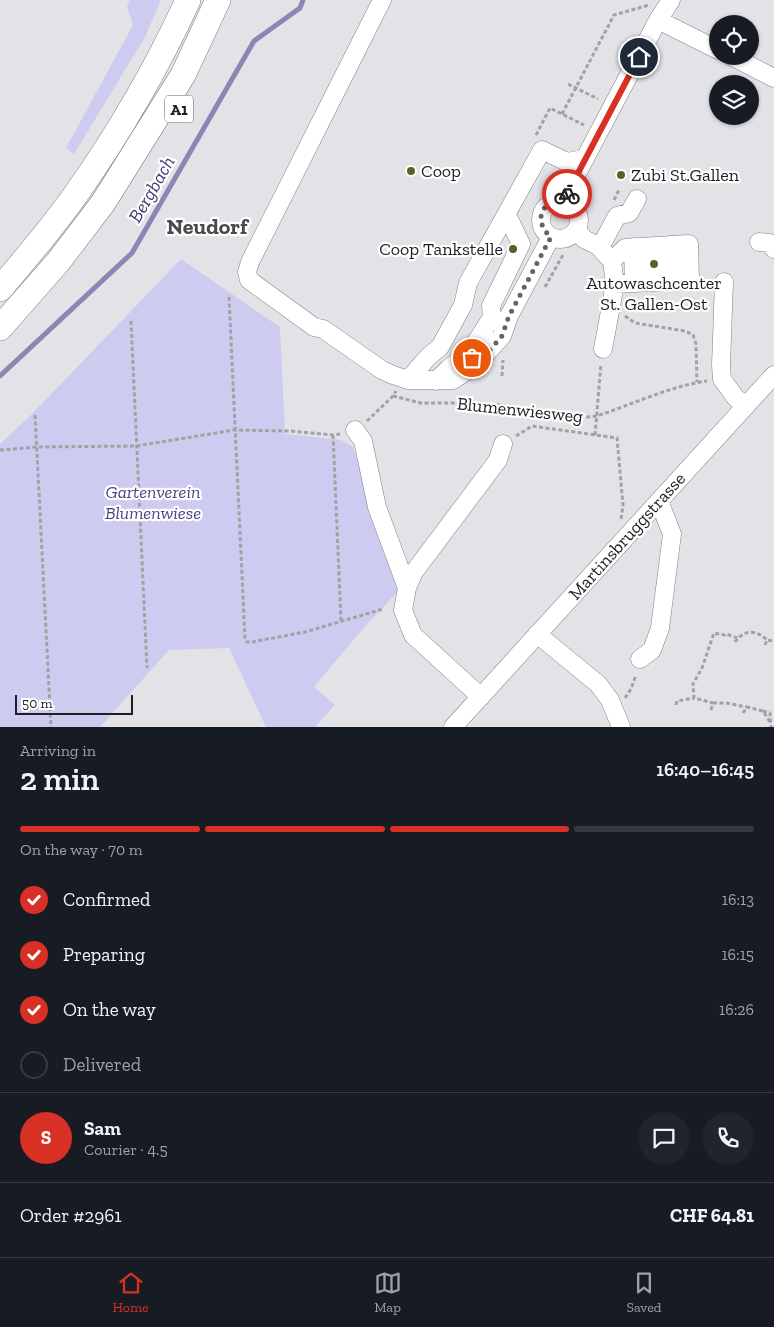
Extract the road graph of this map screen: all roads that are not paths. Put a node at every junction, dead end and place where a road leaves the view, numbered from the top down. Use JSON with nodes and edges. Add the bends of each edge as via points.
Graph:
{"nodes":[{"id":1,"x":174,"y":0,"type":"edge"},
{"id":2,"x":188,"y":0,"type":"edge"},
{"id":3,"x":218,"y":0,"type":"edge"},
{"id":4,"x":234,"y":0,"type":"edge"},
{"id":5,"x":382,"y":0,"type":"edge"},
{"id":6,"x":664,"y":1,"type":"edge"},
{"id":7,"x":658,"y":20,"type":"junction"},
{"id":8,"x":709,"y":46,"type":"edge"},
{"id":9,"x":749,"y":65,"type":"edge"},
{"id":10,"x":774,"y":78,"type":"edge"},
{"id":11,"x":585,"y":159,"type":"junction"},
{"id":12,"x":76,"y":194,"type":"junction"},
{"id":13,"x":637,"y":199,"type":"dead end"},
{"id":14,"x":563,"y":200,"type":"junction"},
{"id":15,"x":103,"y":202,"type":"junction"},
{"id":16,"x":507,"y":215,"type":"junction"},
{"id":17,"x":577,"y":230,"type":"junction"},
{"id":18,"x":551,"y":237,"type":"junction"},
{"id":19,"x":598,"y":246,"type":"junction"},
{"id":20,"x":653,"y":246,"type":"junction"},
{"id":21,"x":612,"y":261,"type":"junction"},
{"id":22,"x":655,"y":282,"type":"junction"},
{"id":23,"x":724,"y":282,"type":"dead end"},
{"id":24,"x":615,"y":284,"type":"junction"},
{"id":25,"x":0,"y":289,"type":"edge"},
{"id":26,"x":501,"y":318,"type":"junction"},
{"id":27,"x":0,"y":328,"type":"edge"},
{"id":28,"x":603,"y":349,"type":"road end"},
{"id":29,"x":774,"y":375,"type":"edge"},
{"id":30,"x":408,"y":380,"type":"junction"},
{"id":31,"x":436,"y":381,"type":"junction"},
{"id":32,"x":745,"y":406,"type":"junction"},
{"id":33,"x":355,"y":430,"type":"road end"},
{"id":34,"x":503,"y":444,"type":"road end"},
{"id":35,"x":659,"y":501,"type":"junction"},
{"id":36,"x":407,"y":588,"type":"junction"},
{"id":37,"x":537,"y":634,"type":"junction"},
{"id":38,"x":640,"y":659,"type":"road end"},
{"id":39,"x":481,"y":697,"type":"junction"},
{"id":40,"x":453,"y":727,"type":"edge"},
{"id":41,"x":621,"y":727,"type":"edge"}],
"edges":[{"from":1,"to":12,"type":"highway","number":"A1"},
{"from":2,"to":12,"type":"highway","number":"A1","via":[[170,40],[128,114]]},
{"from":3,"to":15,"type":"highway","number":"A1","via":[[183,75]]},
{"from":4,"to":15,"type":"highway","number":"A1","via":[[195,82],[157,148],[139,172]]},
{"from":5,"to":30,"type":"street","via":[[247,272],[250,280],[314,327],[323,329],[382,370]]},
{"from":6,"to":7,"type":"street"},
{"from":7,"to":8,"type":"street"},
{"from":7,"to":11,"type":"street"},
{"from":9,"to":10,"type":"street"},
{"from":11,"to":14,"type":"street"},
{"from":11,"to":16,"type":"street","via":[[567,162],[542,150]]},
{"from":12,"to":25,"type":"highway","number":"A1"},
{"from":13,"to":19,"type":"street","via":[[629,214],[615,211],[604,240]]},
{"from":14,"to":17,"type":"street","via":[[578,213]]},
{"from":14,"to":18,"type":"street","via":[[550,203],[541,217],[544,232]]},
{"from":15,"to":27,"type":"highway","number":"A1","via":[[58,262]]},
{"from":16,"to":26,"type":"street","via":[[521,244],[491,306]]},
{"from":16,"to":30,"type":"street","via":[[468,283],[463,304],[440,347]]},
{"from":17,"to":18,"type":"street","via":[[565,239]]},
{"from":17,"to":19,"type":"street","via":[[584,239]]},
{"from":18,"to":26,"type":"street"},
{"from":19,"to":21,"type":"street"},
{"from":20,"to":21,"type":"street","via":[[625,248]]},
{"from":20,"to":22,"type":"street"},
{"from":20,"to":22,"type":"street"},
{"from":20,"to":22,"type":"street","via":[[689,244],[690,280]]},
{"from":21,"to":24,"type":"street"},
{"from":22,"to":24,"type":"street"},
{"from":23,"to":32,"type":"street","via":[[722,379]]},
{"from":24,"to":28,"type":"street"},
{"from":26,"to":31,"type":"street"},
{"from":26,"to":31,"type":"street","via":[[502,336],[478,364],[453,380]]},
{"from":29,"to":32,"type":"street","name":"Martinsbruggstrasse"},
{"from":30,"to":31,"type":"street"},
{"from":32,"to":35,"type":"street","name":"Martinsbruggstrasse"},
{"from":33,"to":36,"type":"street","via":[[363,441],[377,507]]},
{"from":34,"to":36,"type":"street","via":[[498,460],[414,572]]},
{"from":35,"to":37,"type":"street","name":"Martinsbruggstrasse"},
{"from":35,"to":38,"type":"street","via":[[672,534],[660,628],[652,650]]},
{"from":36,"to":39,"type":"street","via":[[403,610],[413,635]]},
{"from":37,"to":39,"type":"street","name":"Martinsbruggstrasse"},
{"from":37,"to":41,"type":"street","via":[[598,684],[610,700]]},
{"from":39,"to":40,"type":"street","name":"Martinsbruggstrasse"}]}
